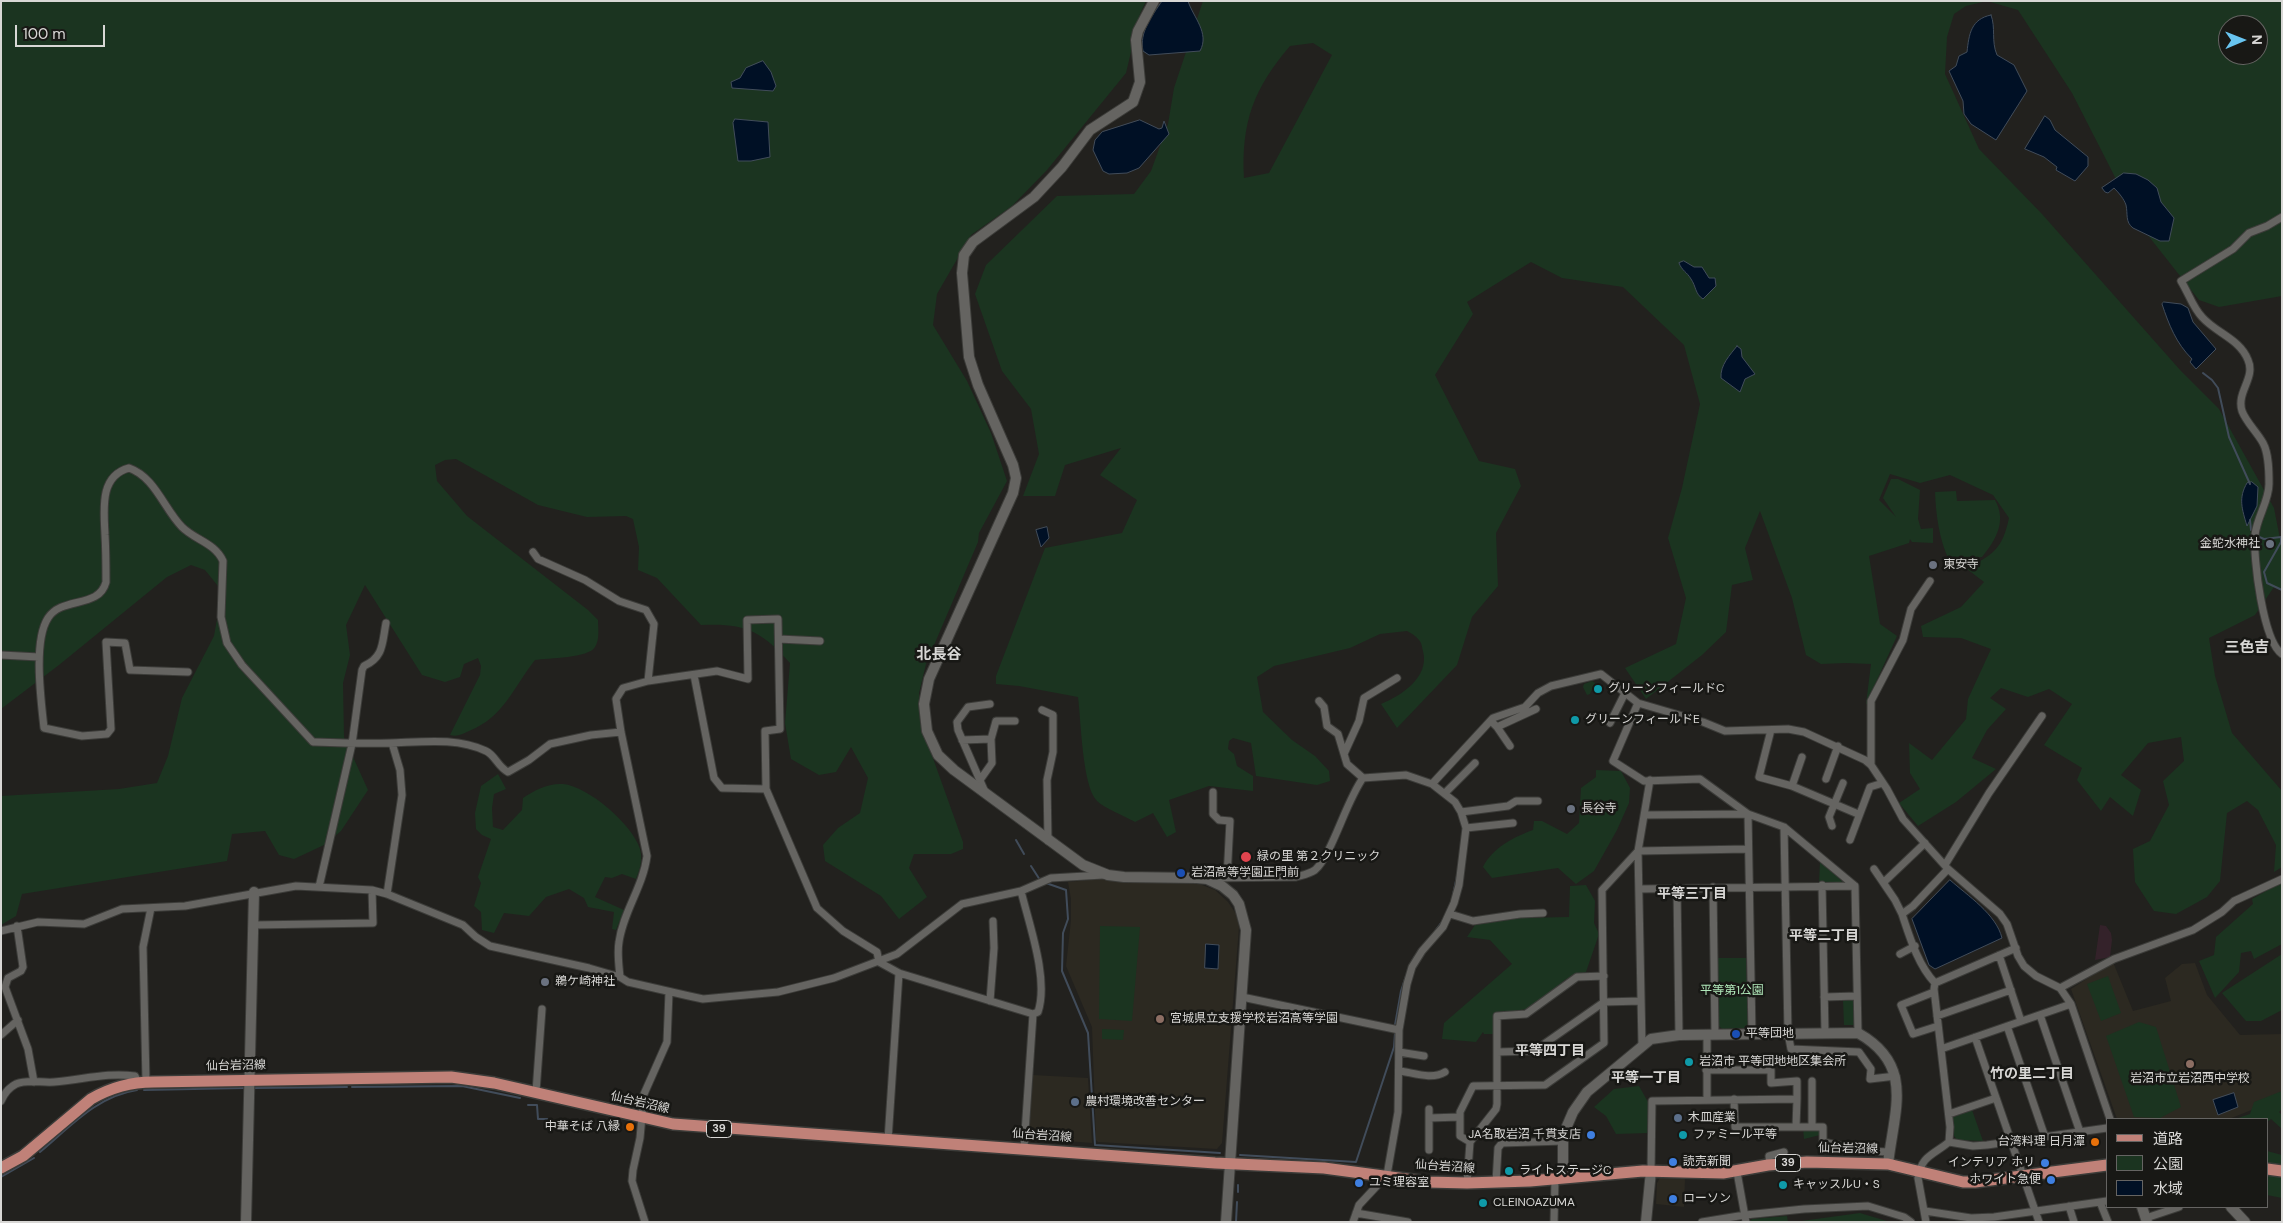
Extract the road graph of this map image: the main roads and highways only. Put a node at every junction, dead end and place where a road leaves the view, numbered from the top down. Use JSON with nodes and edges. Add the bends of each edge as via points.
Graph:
{"nodes":[{"id":1,"x":2106,"y":1165,"type":"edge"},
{"id":2,"x":1,"y":1168,"type":"edge"},
{"id":3,"x":2268,"y":1170,"type":"edge"},
{"id":4,"x":2282,"y":1171,"type":"edge"}],
"edges":[{"from":1,"to":2,"type":"main road","name":"仙台岩沼線","number":"39","via":[[1963,1182],[1888,1164],[1807,1162],[1700,1174],[1651,1171],[1496,1182],[1428,1182],[1324,1168],[708,1128],[640,1118],[494,1082],[451,1077],[142,1082],[102,1093],[23,1156]]},
{"from":3,"to":4,"type":"main road"}]}
